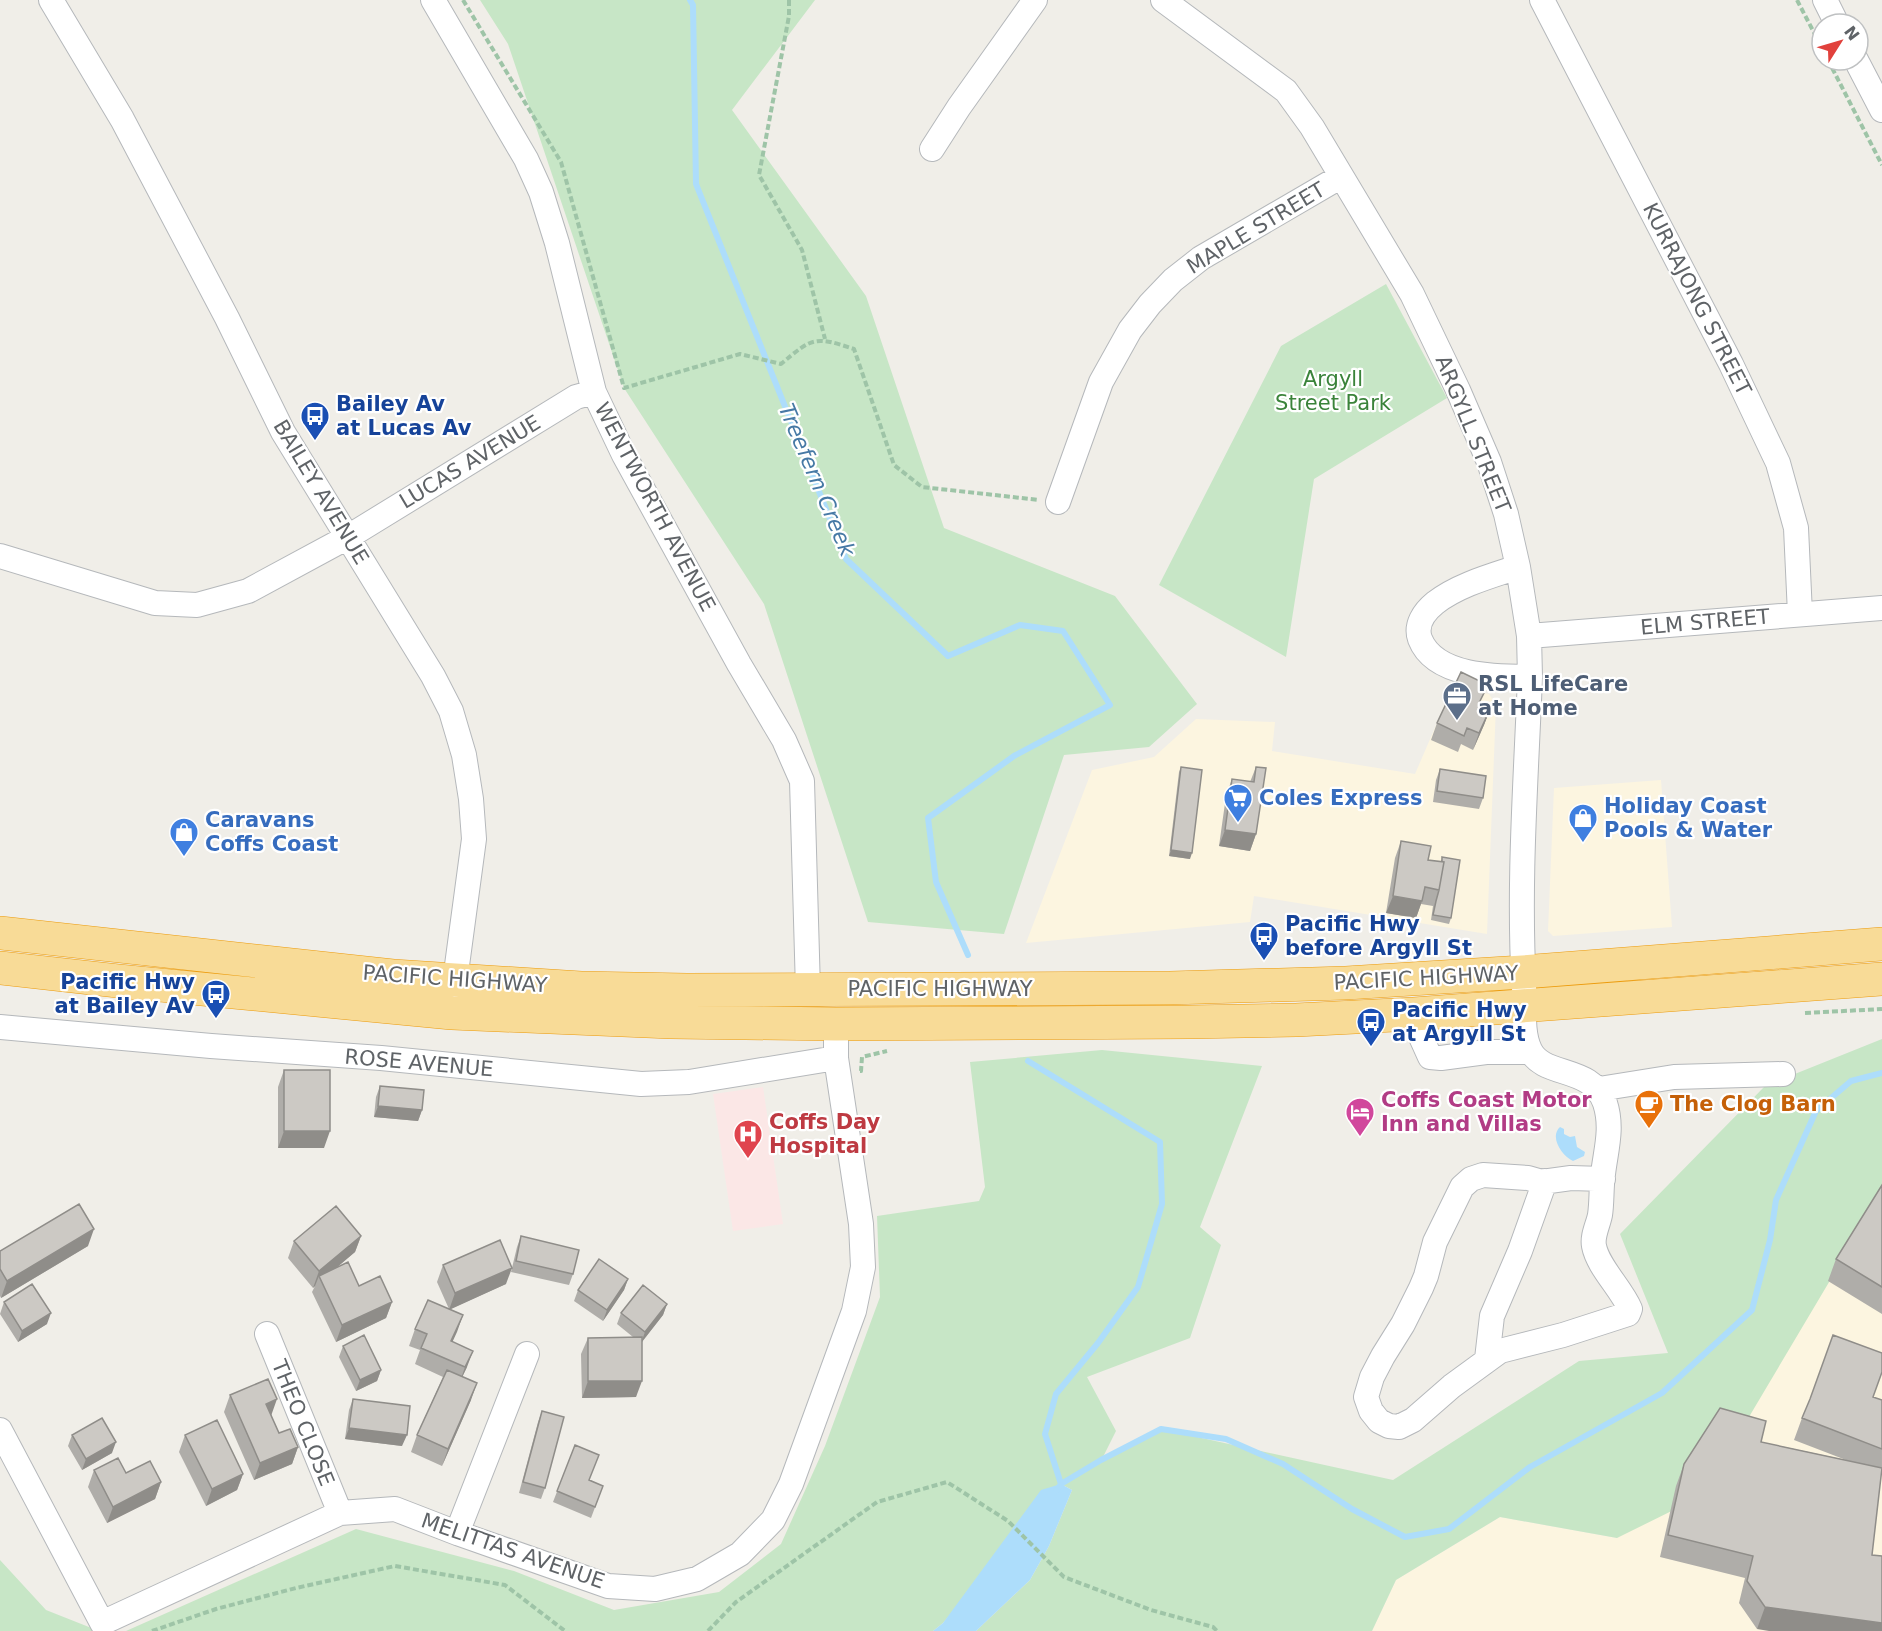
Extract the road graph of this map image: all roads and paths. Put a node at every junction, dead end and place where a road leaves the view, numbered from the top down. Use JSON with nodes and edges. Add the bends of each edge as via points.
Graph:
{"nodes":[{"id":1,"x":51,"y":0,"type":"edge"},
{"id":2,"x":433,"y":0,"type":"edge"},
{"id":3,"x":463,"y":0,"type":"edge"},
{"id":4,"x":789,"y":0,"type":"edge"},
{"id":5,"x":1035,"y":0,"type":"edge"},
{"id":6,"x":1542,"y":0,"type":"edge"},
{"id":7,"x":1797,"y":0,"type":"edge"},
{"id":8,"x":1178,"y":4,"type":"edge"},
{"id":9,"x":1810,"y":25,"type":"edge"},
{"id":10,"x":1834,"y":72,"type":"edge"},
{"id":11,"x":1862,"y":72,"type":"edge"},
{"id":12,"x":1882,"y":110,"type":"edge"},
{"id":13,"x":932,"y":149,"type":"dead end"},
{"id":14,"x":1882,"y":165,"type":"edge"},
{"id":15,"x":1340,"y":177,"type":"junction"},
{"id":16,"x":825,"y":339,"type":"junction"},
{"id":17,"x":594,"y":392,"type":"junction"},
{"id":18,"x":1058,"y":502,"type":"joint"},
{"id":19,"x":348,"y":537,"type":"junction"},
{"id":20,"x":0,"y":556,"type":"edge"},
{"id":21,"x":1518,"y":567,"type":"junction"},
{"id":22,"x":1882,"y":608,"type":"edge"},
{"id":23,"x":1800,"y":614,"type":"junction"},
{"id":24,"x":1529,"y":636,"type":"junction"},
{"id":25,"x":1530,"y":677,"type":"junction"},
{"id":26,"x":0,"y":933,"type":"edge"},
{"id":27,"x":1882,"y":944,"type":"edge"},
{"id":28,"x":0,"y":968,"type":"edge"},
{"id":29,"x":1523,"y":972,"type":"junction"},
{"id":30,"x":1882,"y":979,"type":"edge"},
{"id":31,"x":455,"y":980,"type":"junction"},
{"id":32,"x":808,"y":990,"type":"junction"},
{"id":33,"x":1525,"y":1006,"type":"junction"},
{"id":34,"x":452,"y":1013,"type":"junction"},
{"id":35,"x":1414,"y":1014,"type":"junction"},
{"id":36,"x":836,"y":1024,"type":"junction"},
{"id":37,"x":0,"y":1026,"type":"edge"},
{"id":38,"x":1531,"y":1052,"type":"junction"},
{"id":39,"x":836,"y":1058,"type":"junction"},
{"id":40,"x":1783,"y":1074,"type":"dead end"},
{"id":41,"x":1599,"y":1089,"type":"junction"},
{"id":42,"x":1603,"y":1179,"type":"junction"},
{"id":43,"x":1545,"y":1181,"type":"junction"},
{"id":44,"x":267,"y":1334,"type":"dead end"},
{"id":45,"x":527,"y":1354,"type":"dead end"},
{"id":46,"x":1487,"y":1359,"type":"junction"},
{"id":47,"x":0,"y":1430,"type":"edge"},
{"id":48,"x":340,"y":1513,"type":"junction"},
{"id":49,"x":457,"y":1533,"type":"junction"},
{"id":50,"x":152,"y":1631,"type":"edge"},
{"id":51,"x":565,"y":1631,"type":"edge"},
{"id":52,"x":708,"y":1631,"type":"edge"},
{"id":53,"x":1217,"y":1631,"type":"edge"}],
"edges":[{"from":1,"to":19,"type":"street","name":"BAILEY AVENUE","via":[[122,119],[283,432]]},
{"from":2,"to":17,"type":"street","name":"WENTWORTH AVENUE","via":[[526,159],[541,192]]},
{"from":3,"to":16,"type":"path","via":[[561,162],[624,388],[740,354],[782,364],[805,344]]},
{"from":4,"to":16,"type":"path","via":[[759,175],[802,250]]},
{"from":5,"to":13,"type":"street"},
{"from":6,"to":23,"type":"street","name":"KURRAJONG STREET","via":[[1731,364],[1778,463],[1796,528]]},
{"from":7,"to":9,"type":"path"},
{"from":8,"to":15,"type":"street","name":"ARGYLL STREET","via":[[1286,91]]},
{"from":10,"to":14,"type":"path"},
{"from":11,"to":12,"type":"street"},
{"from":15,"to":18,"type":"street","name":"MAPLE STREET","via":[[1200,258],[1150,304],[1130,330],[1101,382]]},
{"from":15,"to":21,"type":"street","name":"ARGYLL STREET","via":[[1412,294],[1458,390],[1489,462]]},
{"from":16,"to":18,"type":"path","via":[[854,349],[894,465],[922,487]]},
{"from":17,"to":19,"type":"street","name":"LUCAS AVENUE","via":[[576,397]]},
{"from":17,"to":32,"type":"street","name":"WENTWORTH AVENUE","via":[[624,455],[784,740],[802,781]]},
{"from":19,"to":20,"type":"street","name":"LUCAS AVENUE","via":[[248,591],[197,605],[155,603]]},
{"from":19,"to":31,"type":"street","name":"BAILEY AVENUE","via":[[433,676],[451,711],[464,755],[474,839]]},
{"from":21,"to":24,"type":"street","name":"ARGYLL STREET"},
{"from":21,"to":25,"type":"street","via":[[1464,587],[1434,604],[1420,621],[1418,633],[1431,656],[1454,668],[1498,677]]},
{"from":22,"to":23,"type":"street","name":"ELM STREET"},
{"from":23,"to":24,"type":"street","name":"ELM STREET"},
{"from":24,"to":25,"type":"street","name":"ARGYLL STREET"},
{"from":25,"to":29,"type":"street","name":"ARGYLL STREET"},
{"from":26,"to":31,"type":"highway","name":"PACIFIC HIGHWAY"},
{"from":27,"to":29,"type":"highway","name":"PACIFIC HIGHWAY"},
{"from":28,"to":34,"type":"highway","name":"PACIFIC HIGHWAY"},
{"from":29,"to":32,"type":"highway","name":"PACIFIC HIGHWAY","via":[[1170,988]]},
{"from":29,"to":33,"type":"street","name":"ARGYLL STREET"},
{"from":30,"to":33,"type":"highway","name":"PACIFIC HIGHWAY"},
{"from":31,"to":32,"type":"highway","name":"PACIFIC HIGHWAY","via":[[581,988]]},
{"from":31,"to":34,"type":"street","name":"BAILEY AVENUE"},
{"from":33,"to":35,"type":"highway","name":"PACIFIC HIGHWAY"},
{"from":33,"to":38,"type":"street","name":"ARGYLL STREET","via":[[1525,1034]]},
{"from":34,"to":36,"type":"highway","name":"PACIFIC HIGHWAY"},
{"from":35,"to":36,"type":"highway","name":"PACIFIC HIGHWAY","via":[[1188,1022]]},
{"from":35,"to":38,"type":"street","via":[[1430,1057]]},
{"from":36,"to":39,"type":"street","name":"MELITTAS AVENUE"},
{"from":37,"to":39,"type":"street","name":"ROSE AVENUE","via":[[641,1084],[689,1082]]},
{"from":38,"to":41,"type":"street","via":[[1555,1069]]},
{"from":39,"to":49,"type":"street","name":"MELITTAS AVENUE","via":[[861,1224],[863,1267],[854,1311],[791,1484],[773,1520],[740,1554],[697,1579],[655,1589],[608,1586]]},
{"from":40,"to":41,"type":"street","via":[[1674,1077]]},
{"from":41,"to":42,"type":"street","via":[[1610,1124]]},
{"from":42,"to":43,"type":"street"},
{"from":42,"to":46,"type":"street","via":[[1593,1243],[1597,1256],[1626,1298],[1628,1314],[1500,1351]]},
{"from":43,"to":46,"type":"street","via":[[1492,1316]]},
{"from":43,"to":46,"type":"street","via":[[1483,1175],[1462,1186],[1435,1242],[1426,1276],[1372,1377],[1366,1397],[1371,1411],[1379,1421],[1399,1427]]},
{"from":44,"to":48,"type":"street","name":"THEO CLOSE"},
{"from":45,"to":49,"type":"street"},
{"from":47,"to":48,"type":"street","name":"MELITTAS AVENUE","via":[[102,1623]]},
{"from":48,"to":49,"type":"street","name":"MELITTAS AVENUE","via":[[394,1509]]},
{"from":50,"to":51,"type":"path","via":[[296,1587],[395,1566],[505,1585]]},
{"from":52,"to":53,"type":"path","via":[[736,1602],[877,1502],[947,1482],[1008,1521],[1064,1577]]}]}
